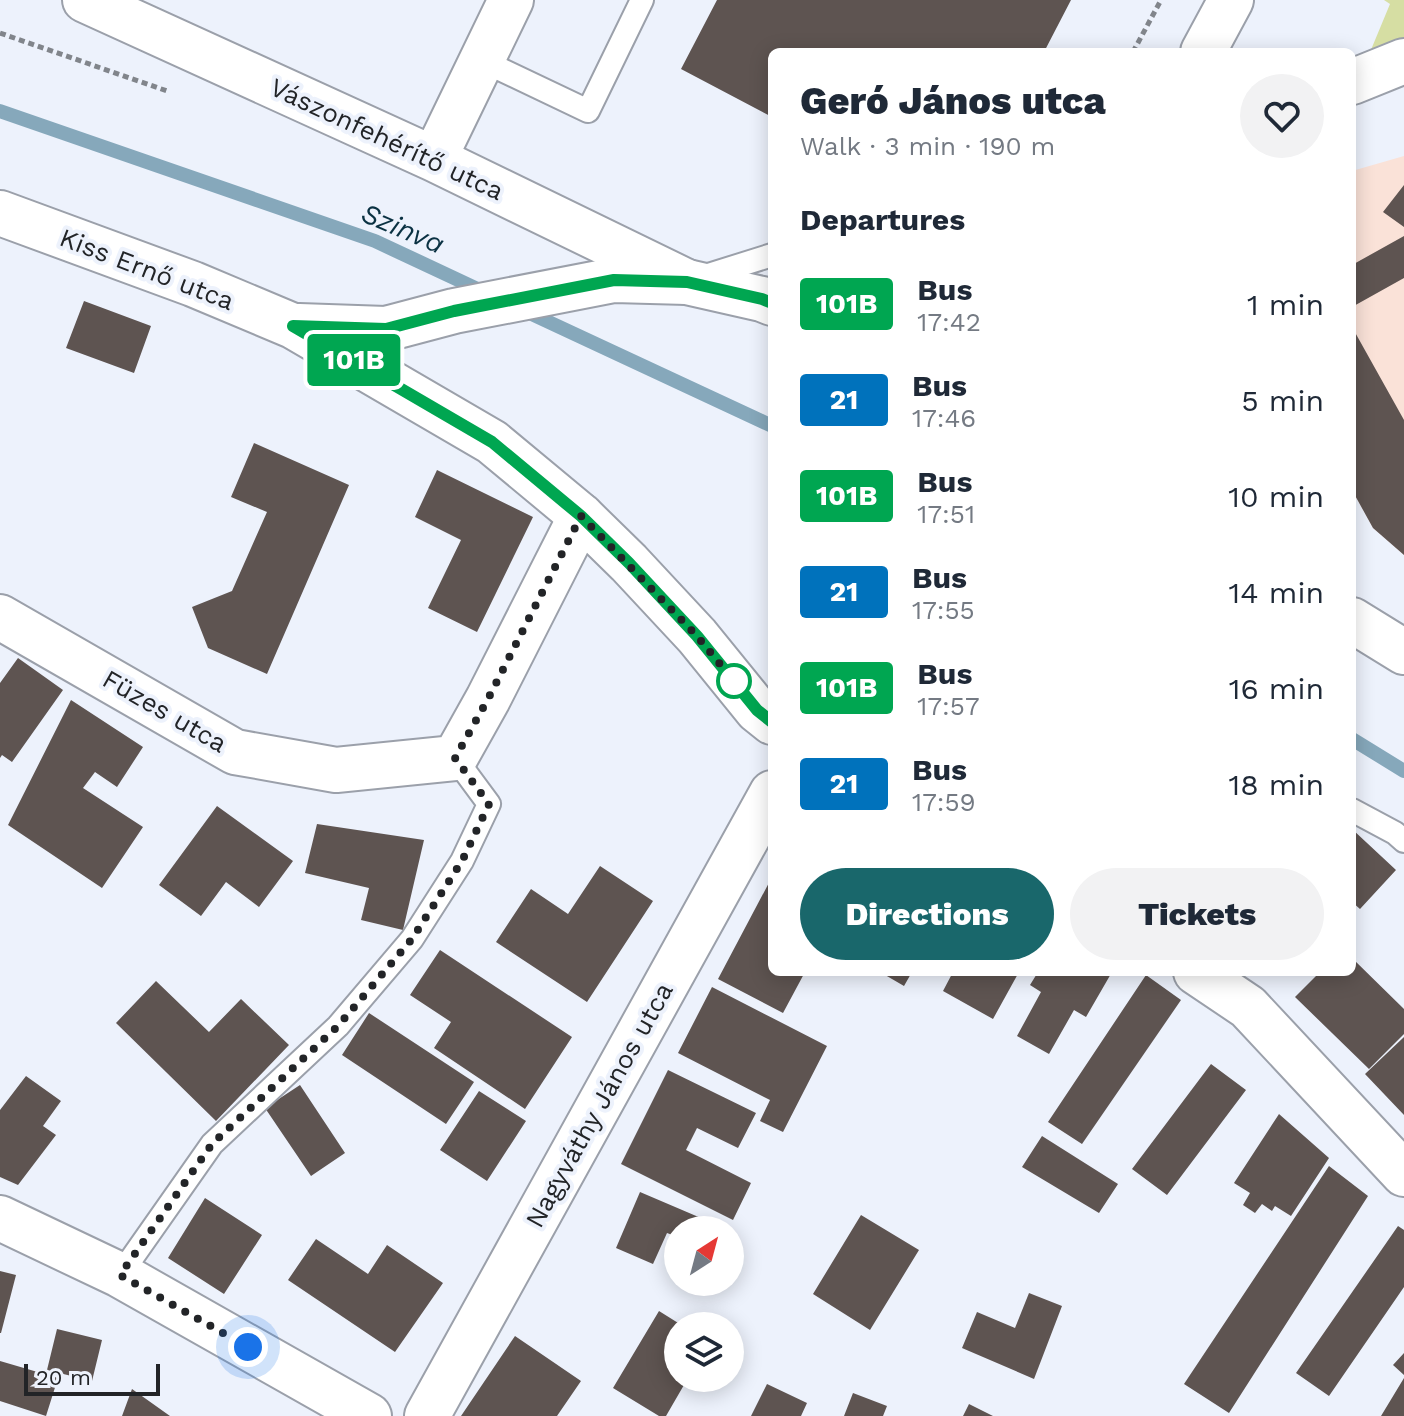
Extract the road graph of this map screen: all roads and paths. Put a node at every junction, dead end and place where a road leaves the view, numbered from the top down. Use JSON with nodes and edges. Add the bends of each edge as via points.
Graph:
{"nodes":[{"id":1,"x":85,"y":0,"type":"edge"},
{"id":2,"x":511,"y":0,"type":"edge"},
{"id":3,"x":642,"y":0,"type":"edge"},
{"id":4,"x":1161,"y":0,"type":"edge"},
{"id":5,"x":1231,"y":0,"type":"edge"},
{"id":6,"x":1135,"y":48,"type":"edge"},
{"id":7,"x":1205,"y":48,"type":"edge"},
{"id":8,"x":483,"y":61,"type":"junction"},
{"id":9,"x":434,"y":159,"type":"junction"},
{"id":10,"x":0,"y":213,"type":"edge"},
{"id":11,"x":768,"y":256,"type":"edge"},
{"id":12,"x":687,"y":282,"type":"junction"},
{"id":13,"x":768,"y":301,"type":"edge"},
{"id":14,"x":293,"y":326,"type":"junction"},
{"id":15,"x":581,"y":516,"type":"junction"},
{"id":16,"x":0,"y":617,"type":"edge"},
{"id":17,"x":1356,"y":622,"type":"edge"},
{"id":18,"x":1404,"y":652,"type":"edge"},
{"id":19,"x":768,"y":719,"type":"edge"},
{"id":20,"x":455,"y":758,"type":"junction"},
{"id":21,"x":768,"y":800,"type":"edge"},
{"id":22,"x":1356,"y":812,"type":"edge"},
{"id":23,"x":1404,"y":841,"type":"edge"},
{"id":24,"x":1202,"y":976,"type":"edge"},
{"id":25,"x":1404,"y":1174,"type":"edge"},
{"id":26,"x":0,"y":1218,"type":"edge"},
{"id":27,"x":120,"y":1275,"type":"junction"},
{"id":28,"x":369,"y":1416,"type":"edge"},
{"id":29,"x":427,"y":1416,"type":"edge"}],
"edges":[{"from":1,"to":9,"type":"street","name":"Vászonfehérítő utca"},
{"from":2,"to":8,"type":"street"},
{"from":3,"to":8,"type":"lane","via":[[588,111]]},
{"from":4,"to":6,"type":"path"},
{"from":5,"to":7,"type":"street"},
{"from":8,"to":9,"type":"street"},
{"from":9,"to":12,"type":"street","name":"Vászonfehérítő utca"},
{"from":10,"to":14,"type":"street","name":"Kiss Ernő utca"},
{"from":11,"to":12,"type":"lane"},
{"from":12,"to":13,"type":"street"},
{"from":12,"to":14,"type":"street","name":"Kiss Ernő utca","via":[[614,280],[386,329]]},
{"from":14,"to":15,"type":"street","name":"Kiss Ernő utca","via":[[492,442]]},
{"from":15,"to":19,"type":"street","name":"Kiss Ernő utca"},
{"from":15,"to":20,"type":"street"},
{"from":16,"to":20,"type":"street","name":"Füzes utca","via":[[235,752],[336,770]]},
{"from":17,"to":18,"type":"street"},
{"from":20,"to":27,"type":"lane","via":[[489,804],[462,861],[412,939],[338,1026],[212,1144]]},
{"from":21,"to":29,"type":"street","name":"Nagyváthy János utca"},
{"from":22,"to":23,"type":"lane"},
{"from":24,"to":25,"type":"street","via":[[1248,1007]]},
{"from":26,"to":27,"type":"street"},
{"from":27,"to":28,"type":"street"}]}
